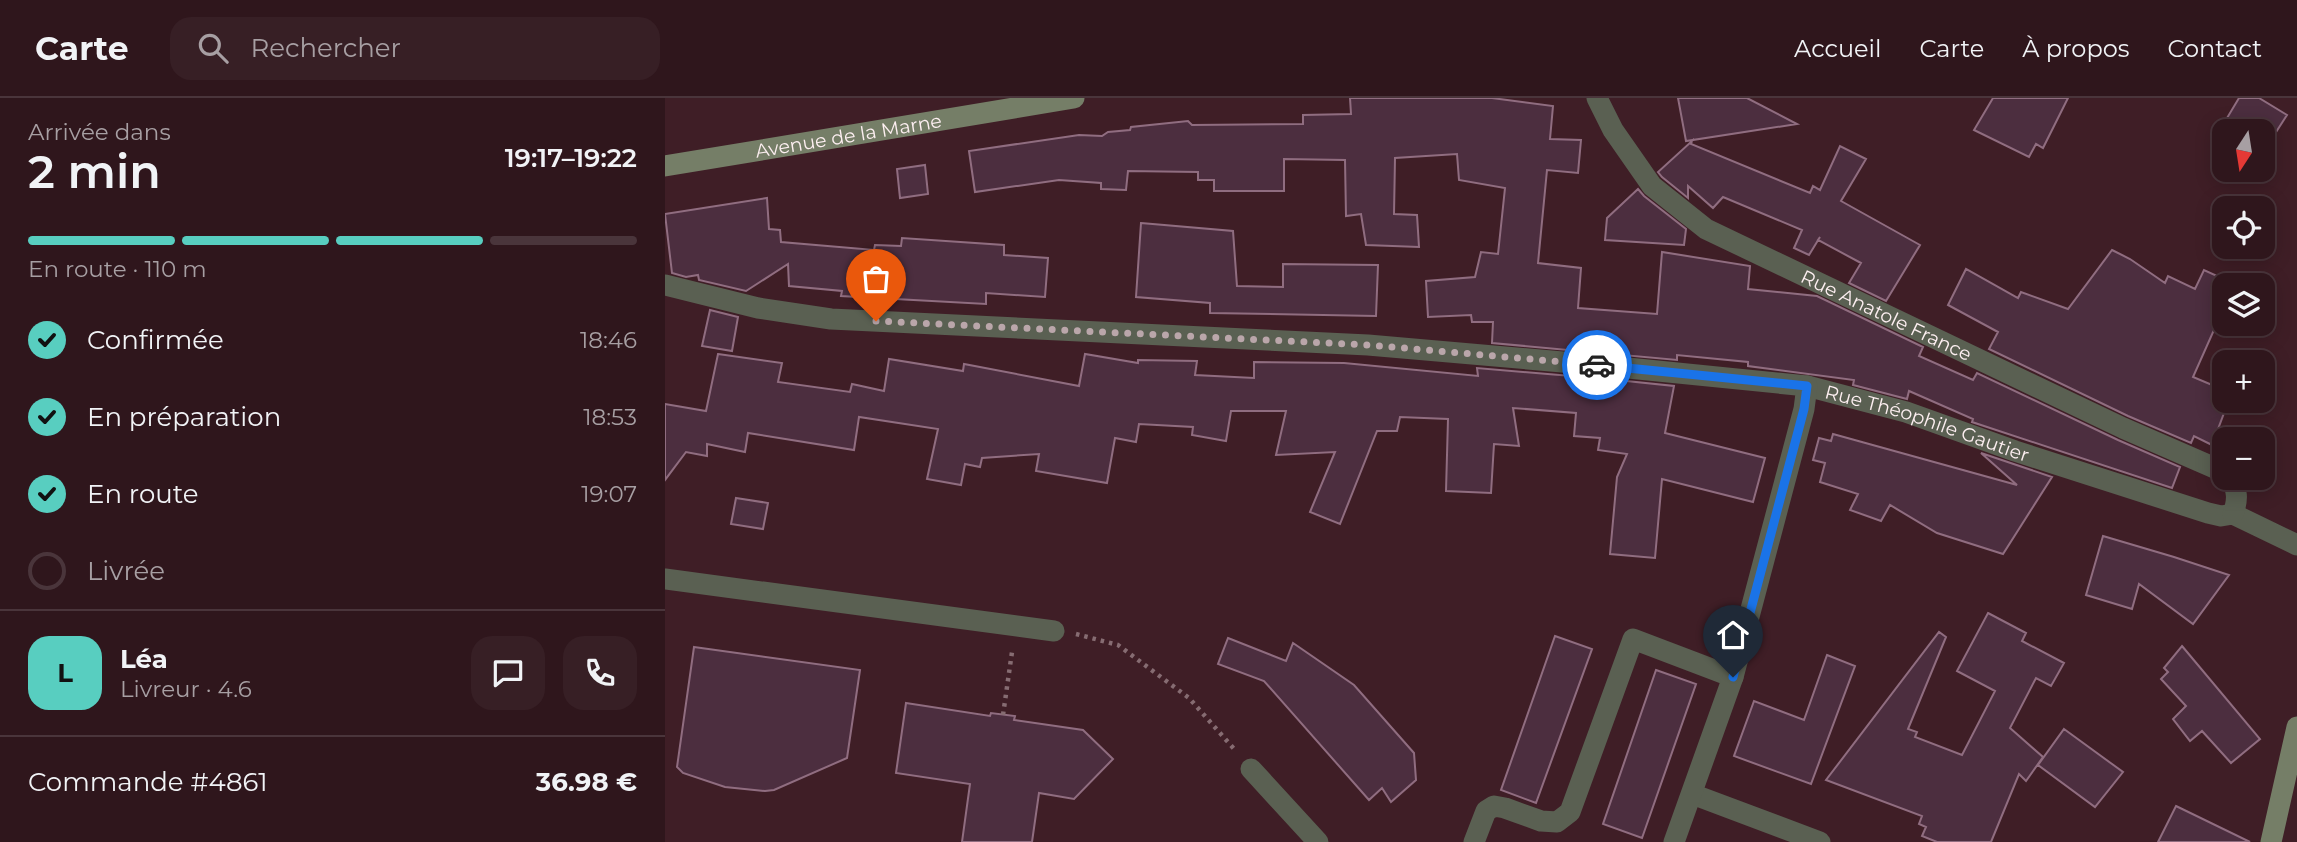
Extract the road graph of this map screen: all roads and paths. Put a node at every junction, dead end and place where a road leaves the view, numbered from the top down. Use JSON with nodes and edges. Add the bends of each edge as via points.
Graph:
{"nodes":[{"id":1,"x":1074,"y":98,"type":"edge"},
{"id":2,"x":1597,"y":98,"type":"edge"},
{"id":3,"x":665,"y":166,"type":"edge"},
{"id":4,"x":665,"y":285,"type":"edge"},
{"id":5,"x":1807,"y":386,"type":"junction"},
{"id":6,"x":2212,"y":467,"type":"edge"},
{"id":7,"x":2235,"y":490,"type":"edge"},
{"id":8,"x":2232,"y":514,"type":"junction"},
{"id":9,"x":2297,"y":545,"type":"edge"},
{"id":10,"x":665,"y":579,"type":"edge"},
{"id":11,"x":1016,"y":626,"type":"junction"},
{"id":12,"x":1054,"y":632,"type":"joint"},
{"id":13,"x":1733,"y":677,"type":"junction"},
{"id":14,"x":1003,"y":715,"type":"dead end"},
{"id":15,"x":2297,"y":727,"type":"edge"},
{"id":16,"x":1251,"y":769,"type":"joint"},
{"id":17,"x":1692,"y":794,"type":"junction"},
{"id":18,"x":1318,"y":842,"type":"edge"},
{"id":19,"x":1474,"y":842,"type":"edge"},
{"id":20,"x":1674,"y":842,"type":"edge"},
{"id":21,"x":1820,"y":842,"type":"edge"},
{"id":22,"x":2270,"y":842,"type":"edge"}],
"edges":[{"from":1,"to":3,"type":"main road","name":"Avenue de la Marne"},
{"from":2,"to":6,"type":"street","name":"Rue Anatole France","via":[[1613,131],[1652,186],[1706,229]]},
{"from":4,"to":5,"type":"street","name":"Rue Théophile Gautier","via":[[758,308],[831,318],[1369,345]]},
{"from":5,"to":8,"type":"street","name":"Rue Théophile Gautier","via":[[1906,412],[2208,513]]},
{"from":5,"to":13,"type":"street"},
{"from":7,"to":8,"type":"street"},
{"from":8,"to":9,"type":"street","name":"Rue Théophile Gautier"},
{"from":10,"to":11,"type":"street"},
{"from":11,"to":12,"type":"street"},
{"from":11,"to":14,"type":"path"},
{"from":12,"to":16,"type":"path","via":[[1118,645],[1189,698]]},
{"from":13,"to":17,"type":"street"},
{"from":13,"to":19,"type":"street","via":[[1633,639],[1570,813],[1557,822],[1541,821],[1494,806],[1486,811]]},
{"from":15,"to":22,"type":"main road"},
{"from":16,"to":18,"type":"street"},
{"from":17,"to":20,"type":"street"},
{"from":17,"to":21,"type":"street"}]}
